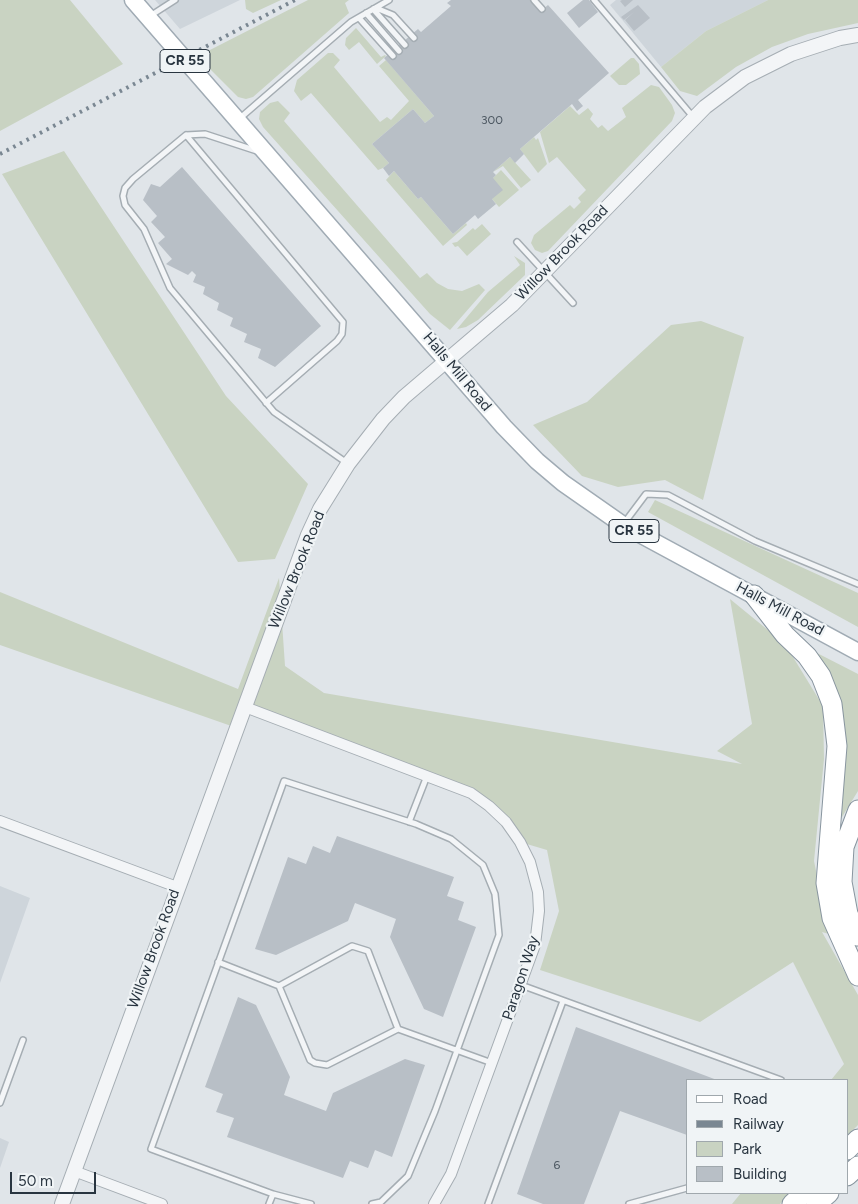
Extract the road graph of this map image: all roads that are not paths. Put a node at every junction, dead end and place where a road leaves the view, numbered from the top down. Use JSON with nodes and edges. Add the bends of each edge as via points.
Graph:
{"nodes":[{"id":1,"x":133,"y":0,"type":"edge"},
{"id":2,"x":175,"y":0,"type":"edge"},
{"id":3,"x":389,"y":0,"type":"edge"},
{"id":4,"x":534,"y":0,"type":"edge"},
{"id":5,"x":594,"y":0,"type":"edge"},
{"id":6,"x":375,"y":8,"type":"junction"},
{"id":7,"x":542,"y":9,"type":"dead end"},
{"id":8,"x":366,"y":13,"type":"junction"},
{"id":9,"x":148,"y":17,"type":"junction"},
{"id":10,"x":359,"y":18,"type":"junction"},
{"id":11,"x":858,"y":35,"type":"edge"},
{"id":12,"x":414,"y":38,"type":"dead end"},
{"id":13,"x":406,"y":46,"type":"dead end"},
{"id":14,"x":399,"y":51,"type":"dead end"},
{"id":15,"x":393,"y":56,"type":"dead end"},
{"id":16,"x":694,"y":118,"type":"junction"},
{"id":17,"x":237,"y":121,"type":"junction"},
{"id":18,"x":186,"y":135,"type":"junction"},
{"id":19,"x":268,"y":154,"type":"junction"},
{"id":20,"x":517,"y":242,"type":"dead end"},
{"id":21,"x":544,"y":272,"type":"junction"},
{"id":22,"x":573,"y":303,"type":"dead end"},
{"id":23,"x":447,"y":360,"type":"junction"},
{"id":24,"x":266,"y":403,"type":"junction"},
{"id":25,"x":348,"y":464,"type":"junction"},
{"id":26,"x":623,"y":525,"type":"junction"},
{"id":27,"x":858,"y":584,"type":"edge"},
{"id":28,"x":754,"y":595,"type":"junction"},
{"id":29,"x":858,"y":652,"type":"edge"},
{"id":30,"x":245,"y":707,"type":"junction"},
{"id":31,"x":427,"y":776,"type":"junction"},
{"id":32,"x":858,"y":810,"type":"edge"},
{"id":33,"x":0,"y":821,"type":"edge"},
{"id":34,"x":409,"y":822,"type":"junction"},
{"id":35,"x":177,"y":887,"type":"junction"},
{"id":36,"x":858,"y":936,"type":"edge"},
{"id":37,"x":218,"y":962,"type":"junction"},
{"id":38,"x":858,"y":976,"type":"edge"},
{"id":39,"x":279,"y":986,"type":"junction"},
{"id":40,"x":520,"y":986,"type":"junction"},
{"id":41,"x":564,"y":1001,"type":"junction"},
{"id":42,"x":398,"y":1029,"type":"junction"},
{"id":43,"x":24,"y":1040,"type":"dead end"},
{"id":44,"x":458,"y":1051,"type":"junction"},
{"id":45,"x":492,"y":1063,"type":"junction"},
{"id":46,"x":778,"y":1079,"type":"edge"},
{"id":47,"x":0,"y":1103,"type":"edge"},
{"id":48,"x":858,"y":1139,"type":"edge"},
{"id":49,"x":848,"y":1149,"type":"edge"},
{"id":50,"x":858,"y":1166,"type":"edge"},
{"id":51,"x":74,"y":1170,"type":"junction"},
{"id":52,"x":848,"y":1175,"type":"edge"},
{"id":53,"x":686,"y":1188,"type":"edge"},
{"id":54,"x":273,"y":1194,"type":"junction"},
{"id":55,"x":803,"y":1194,"type":"edge"},
{"id":56,"x":828,"y":1194,"type":"edge"},
{"id":57,"x":62,"y":1204,"type":"edge"},
{"id":58,"x":162,"y":1204,"type":"edge"},
{"id":59,"x":269,"y":1204,"type":"edge"},
{"id":60,"x":311,"y":1204,"type":"edge"},
{"id":61,"x":372,"y":1204,"type":"edge"},
{"id":62,"x":434,"y":1204,"type":"edge"},
{"id":63,"x":488,"y":1204,"type":"edge"},
{"id":64,"x":630,"y":1204,"type":"edge"},
{"id":65,"x":792,"y":1204,"type":"edge"},
{"id":66,"x":816,"y":1204,"type":"edge"}],
"edges":[{"from":1,"to":9,"type":"main road","name":"Halls Mill Road","number":"CR 55"},
{"from":2,"to":9,"type":"lane"},
{"from":3,"to":6,"type":"lane"},
{"from":4,"to":7,"type":"lane"},
{"from":5,"to":16,"type":"lane"},
{"from":6,"to":8,"type":"lane"},
{"from":6,"to":12,"type":"lane","via":[[393,15]]},
{"from":6,"to":13,"type":"lane"},
{"from":8,"to":10,"type":"lane"},
{"from":8,"to":14,"type":"lane"},
{"from":9,"to":17,"type":"main road","name":"Halls Mill Road","number":"CR 55"},
{"from":10,"to":15,"type":"lane"},
{"from":10,"to":17,"type":"lane"},
{"from":11,"to":16,"type":"street","name":"Willow Brook Road","via":[[790,54],[752,73]]},
{"from":16,"to":21,"type":"street","name":"Willow Brook Road"},
{"from":17,"to":19,"type":"main road","name":"Halls Mill Road","number":"CR 55"},
{"from":18,"to":19,"type":"lane","via":[[206,134]]},
{"from":18,"to":24,"type":"lane","via":[[125,188],[125,205],[144,229],[170,288]]},
{"from":18,"to":24,"type":"lane","via":[[343,322],[342,334],[337,341]]},
{"from":19,"to":23,"type":"main road","name":"Halls Mill Road","number":"CR 55"},
{"from":20,"to":21,"type":"lane"},
{"from":21,"to":22,"type":"lane"},
{"from":21,"to":23,"type":"street","name":"Willow Brook Road","via":[[512,305]]},
{"from":23,"to":25,"type":"street","name":"Willow Brook Road","via":[[398,403]]},
{"from":23,"to":26,"type":"main road","name":"Halls Mill Road","number":"CR 55","via":[[537,461]]},
{"from":24,"to":25,"type":"lane"},
{"from":25,"to":30,"type":"street","name":"Willow Brook Road","via":[[308,535]]},
{"from":26,"to":27,"type":"lane","via":[[646,494],[668,495],[755,541]]},
{"from":26,"to":28,"type":"main road","name":"Halls Mill Road","number":"CR 55"},
{"from":28,"to":29,"type":"main road","name":"Halls Mill Road","number":"CR 55"},
{"from":28,"to":38,"type":"highway","via":[[785,635],[807,656],[821,676],[832,704],[837,746],[826,883],[832,918]]},
{"from":30,"to":31,"type":"street","name":"Paragon Way"},
{"from":30,"to":35,"type":"street","name":"Willow Brook Road"},
{"from":31,"to":34,"type":"lane"},
{"from":31,"to":40,"type":"street","name":"Paragon Way","via":[[470,793],[489,806],[525,851],[536,882],[539,911],[535,945]]},
{"from":32,"to":36,"type":"highway","via":[[844,847],[842,882],[848,914]]},
{"from":33,"to":35,"type":"street"},
{"from":34,"to":37,"type":"lane","via":[[284,781]]},
{"from":34,"to":44,"type":"lane","via":[[451,839],[483,865],[496,894],[499,935]]},
{"from":35,"to":51,"type":"street","name":"Willow Brook Road"},
{"from":37,"to":39,"type":"lane"},
{"from":37,"to":54,"type":"lane","via":[[151,1149]]},
{"from":39,"to":42,"type":"lane","via":[[310,1060],[316,1063],[327,1065]]},
{"from":39,"to":42,"type":"lane","via":[[352,946],[368,951]]},
{"from":40,"to":41,"type":"lane"},
{"from":40,"to":45,"type":"street","name":"Paragon Way"},
{"from":41,"to":46,"type":"lane"},
{"from":41,"to":63,"type":"lane"},
{"from":42,"to":44,"type":"lane"},
{"from":43,"to":47,"type":"lane"},
{"from":44,"to":45,"type":"lane"},
{"from":44,"to":61,"type":"lane","via":[[408,1176],[380,1202]]},
{"from":45,"to":62,"type":"street","name":"Paragon Way","via":[[451,1174]]},
{"from":48,"to":49,"type":"highway"},
{"from":50,"to":52,"type":"highway"},
{"from":51,"to":57,"type":"street","name":"Willow Brook Road"},
{"from":51,"to":58,"type":"street"},
{"from":53,"to":64,"type":"lane"},
{"from":54,"to":59,"type":"lane"},
{"from":54,"to":60,"type":"lane"},
{"from":55,"to":65,"type":"highway"},
{"from":56,"to":66,"type":"highway"}]}
